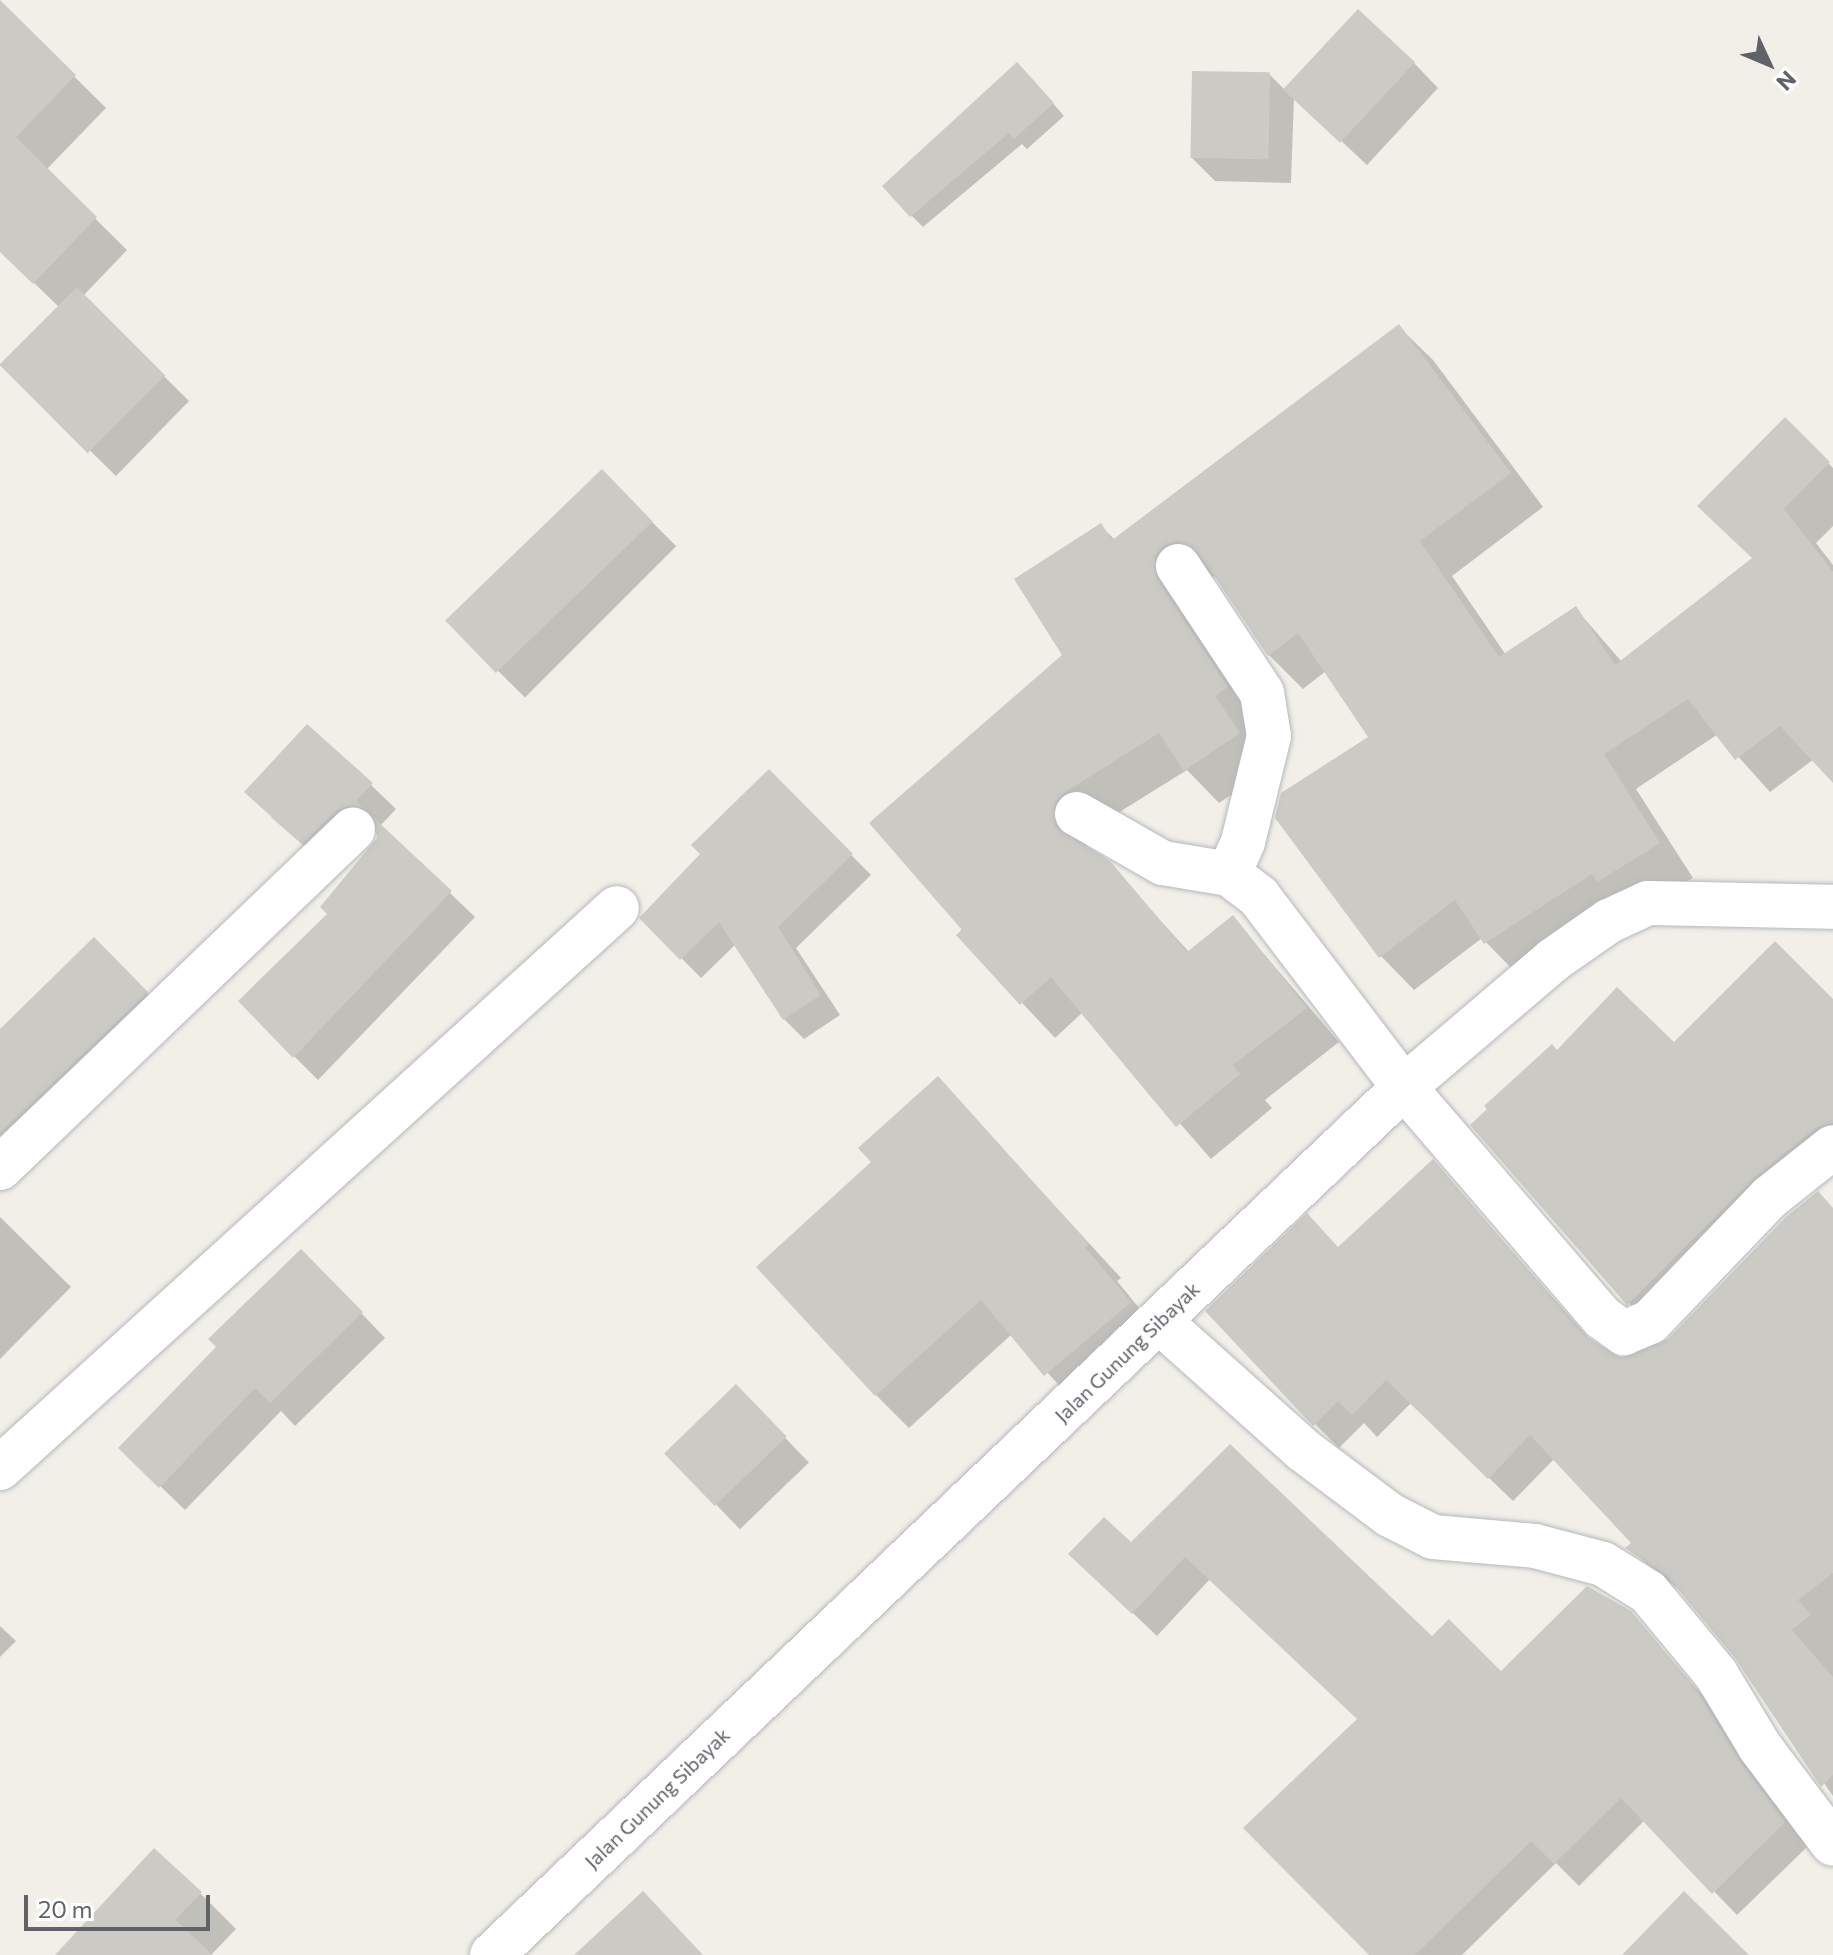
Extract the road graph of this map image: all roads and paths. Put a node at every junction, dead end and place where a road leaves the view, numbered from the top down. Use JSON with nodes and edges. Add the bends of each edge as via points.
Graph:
{"nodes":[{"id":1,"x":1178,"y":566,"type":"dead end"},
{"id":2,"x":1077,"y":814,"type":"dead end"},
{"id":3,"x":353,"y":830,"type":"dead end"},
{"id":4,"x":1229,"y":874,"type":"junction"},
{"id":5,"x":1833,"y":907,"type":"edge"},
{"id":6,"x":617,"y":908,"type":"dead end"},
{"id":7,"x":1404,"y":1087,"type":"junction"},
{"id":8,"x":1833,"y":1147,"type":"edge"},
{"id":9,"x":0,"y":1168,"type":"edge"},
{"id":10,"x":1160,"y":1322,"type":"junction"},
{"id":11,"x":0,"y":1468,"type":"edge"},
{"id":12,"x":1833,"y":1844,"type":"edge"},
{"id":13,"x":492,"y":1955,"type":"edge"}],
"edges":[{"from":1,"to":4,"type":"street","via":[[1262,693],[1269,736],[1243,842]]},
{"from":2,"to":4,"type":"street","via":[[1163,863]]},
{"from":3,"to":9,"type":"street"},
{"from":4,"to":7,"type":"street","via":[[1259,897]]},
{"from":5,"to":7,"type":"street","name":"Jalan Gunung Sibayak","via":[[1648,903],[1609,921],[1553,960]]},
{"from":6,"to":11,"type":"street"},
{"from":7,"to":8,"type":"street","via":[[1603,1318],[1624,1333],[1650,1322],[1770,1197]]},
{"from":7,"to":10,"type":"street","name":"Jalan Gunung Sibayak"},
{"from":10,"to":12,"type":"street","via":[[1303,1450],[1390,1515],[1433,1537],[1535,1546],[1603,1564],[1648,1592],[1716,1674],[1760,1747]]},
{"from":10,"to":13,"type":"street","name":"Jalan Gunung Sibayak"}]}
